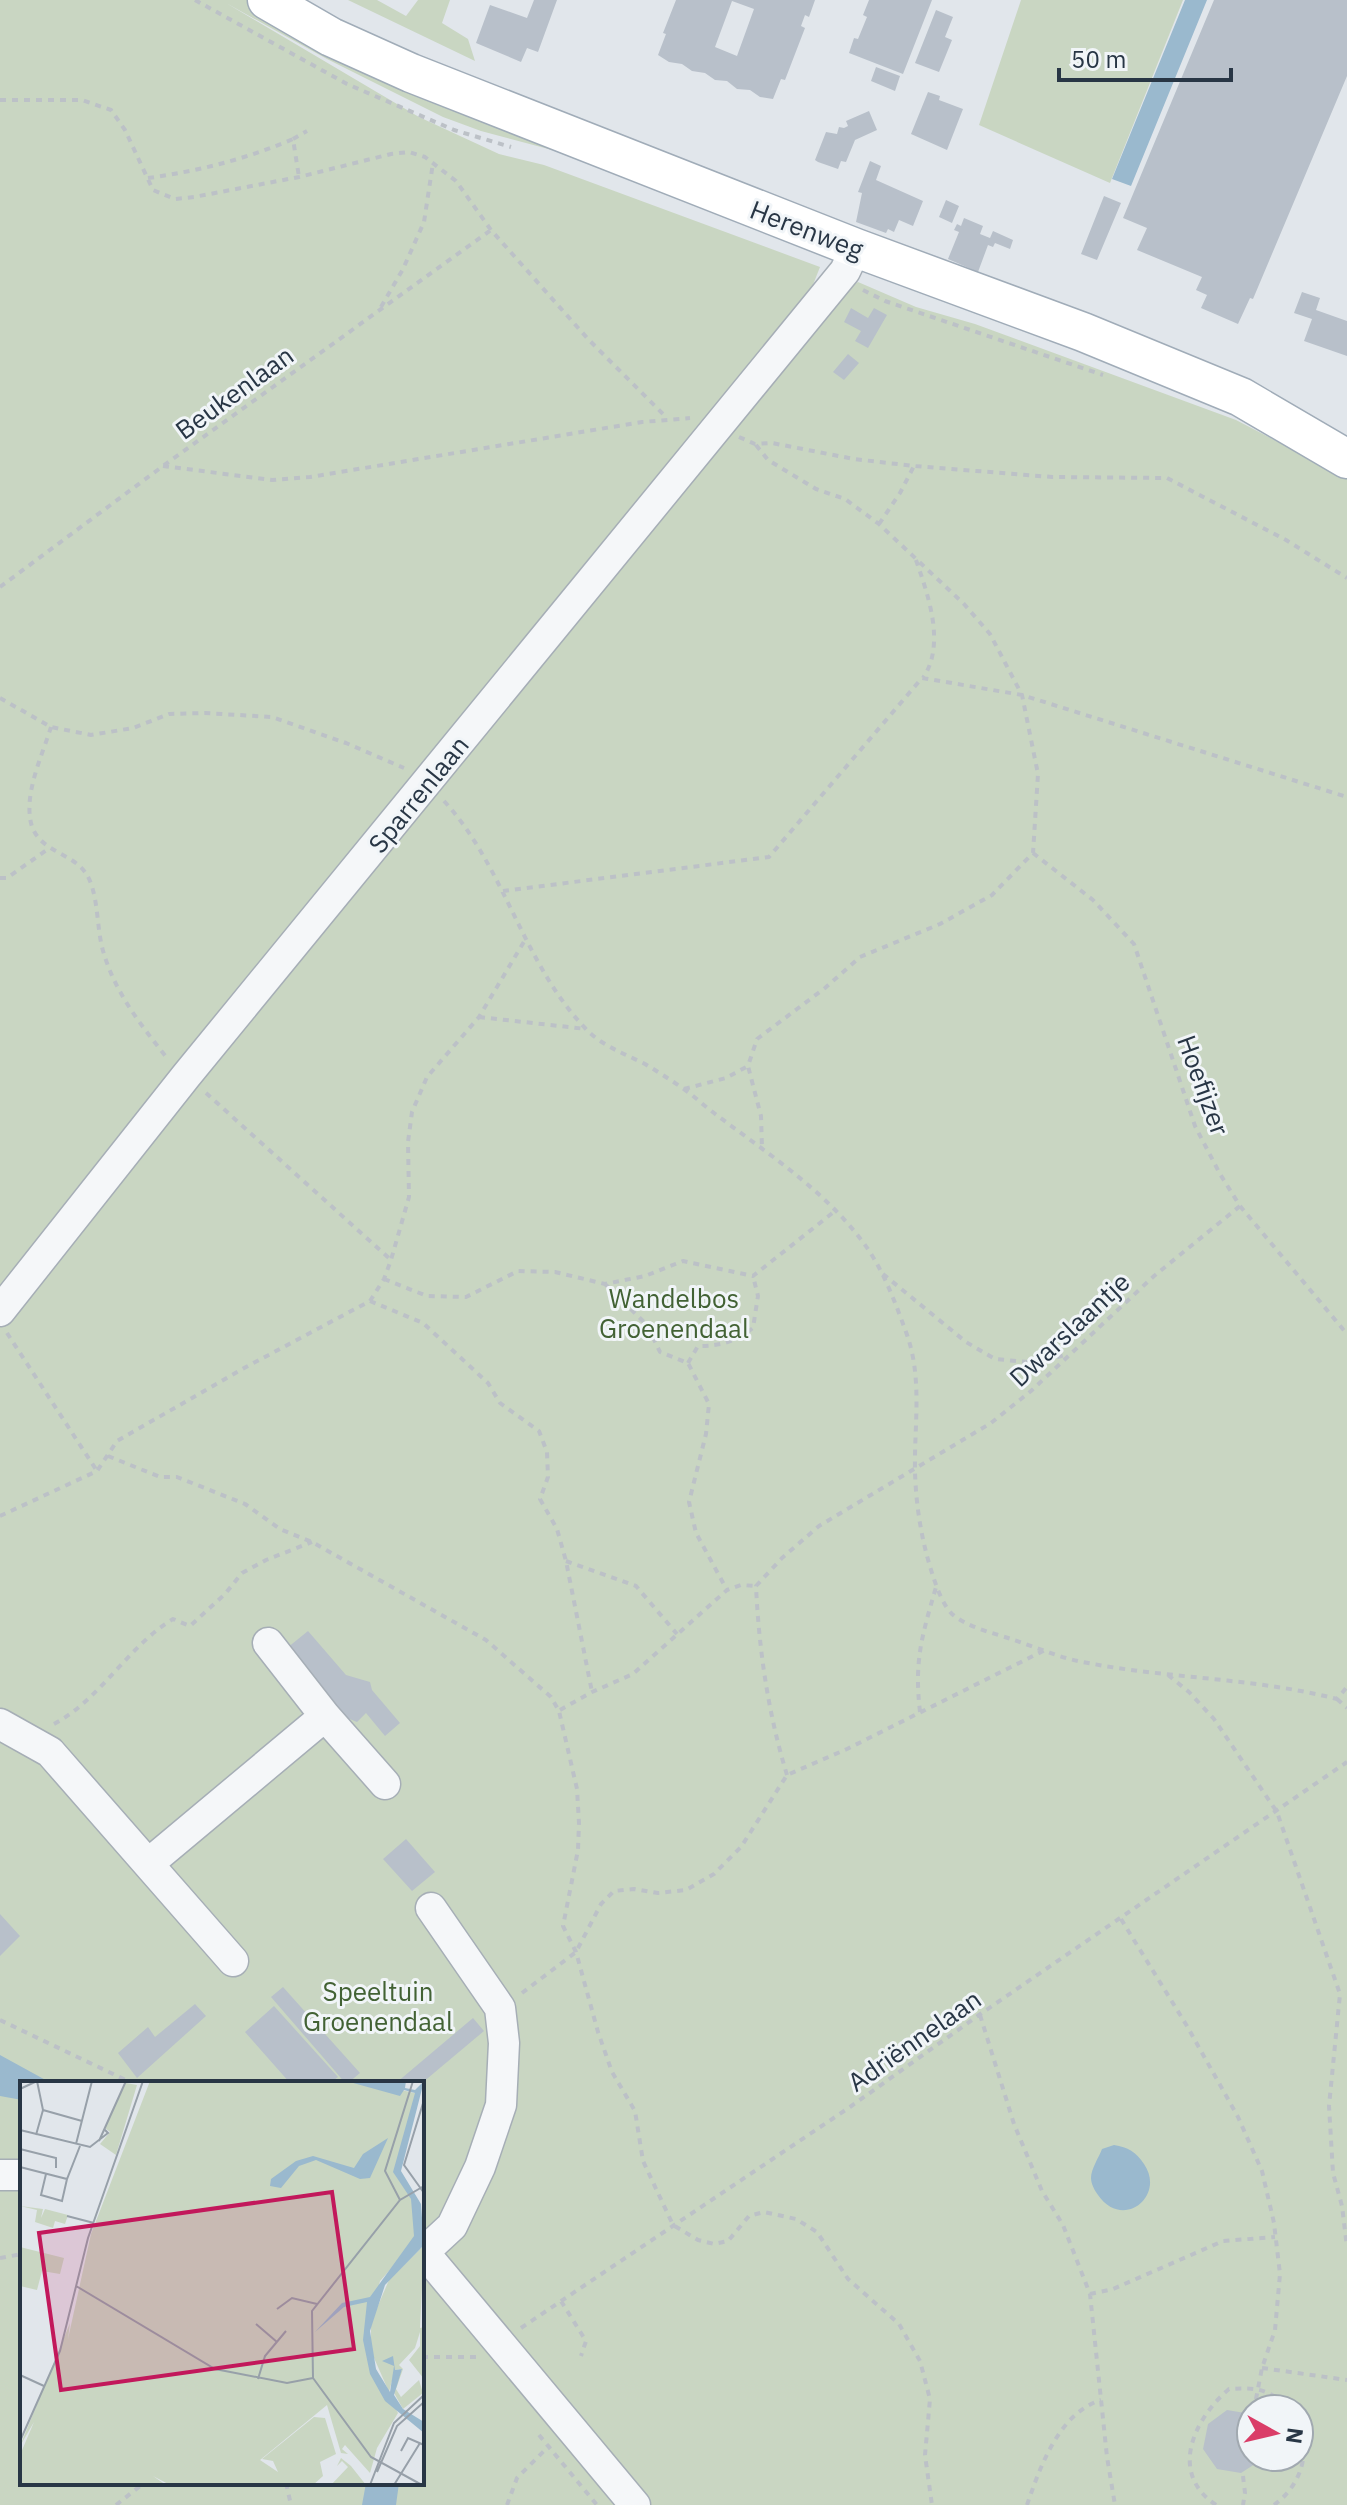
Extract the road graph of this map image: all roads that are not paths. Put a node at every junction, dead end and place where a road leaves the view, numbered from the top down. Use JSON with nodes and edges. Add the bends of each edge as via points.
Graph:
{"nodes":[{"id":1,"x":267,"y":0,"type":"edge"},
{"id":2,"x":847,"y":264,"type":"junction"},
{"id":3,"x":1347,"y":459,"type":"edge"},
{"id":4,"x":0,"y":1311,"type":"edge"},
{"id":5,"x":268,"y":1643,"type":"dead end"},
{"id":6,"x":325,"y":1716,"type":"junction"},
{"id":7,"x":2,"y":1725,"type":"edge"},
{"id":8,"x":385,"y":1784,"type":"dead end"},
{"id":9,"x":148,"y":1864,"type":"junction"},
{"id":10,"x":431,"y":1908,"type":"dead end"},
{"id":11,"x":233,"y":1961,"type":"dead end"},
{"id":12,"x":424,"y":2250,"type":"edge"},
{"id":13,"x":424,"y":2252,"type":"edge"},
{"id":14,"x":635,"y":2505,"type":"edge"}],
"edges":[{"from":1,"to":2,"type":"main road","name":"Herenweg","via":[[331,37]]},
{"from":2,"to":3,"type":"main road","name":"Herenweg","via":[[1083,332],[1248,400]]},
{"from":2,"to":4,"type":"street","name":"Sparrenlaan"},
{"from":5,"to":6,"type":"street"},
{"from":6,"to":8,"type":"street"},
{"from":6,"to":9,"type":"street"},
{"from":7,"to":9,"type":"street","via":[[50,1752]]},
{"from":9,"to":11,"type":"street"},
{"from":10,"to":12,"type":"street","via":[[500,2008],[504,2043],[501,2105],[480,2167],[452,2226]]},
{"from":13,"to":14,"type":"street","via":[[499,2343],[559,2437]]}]}
